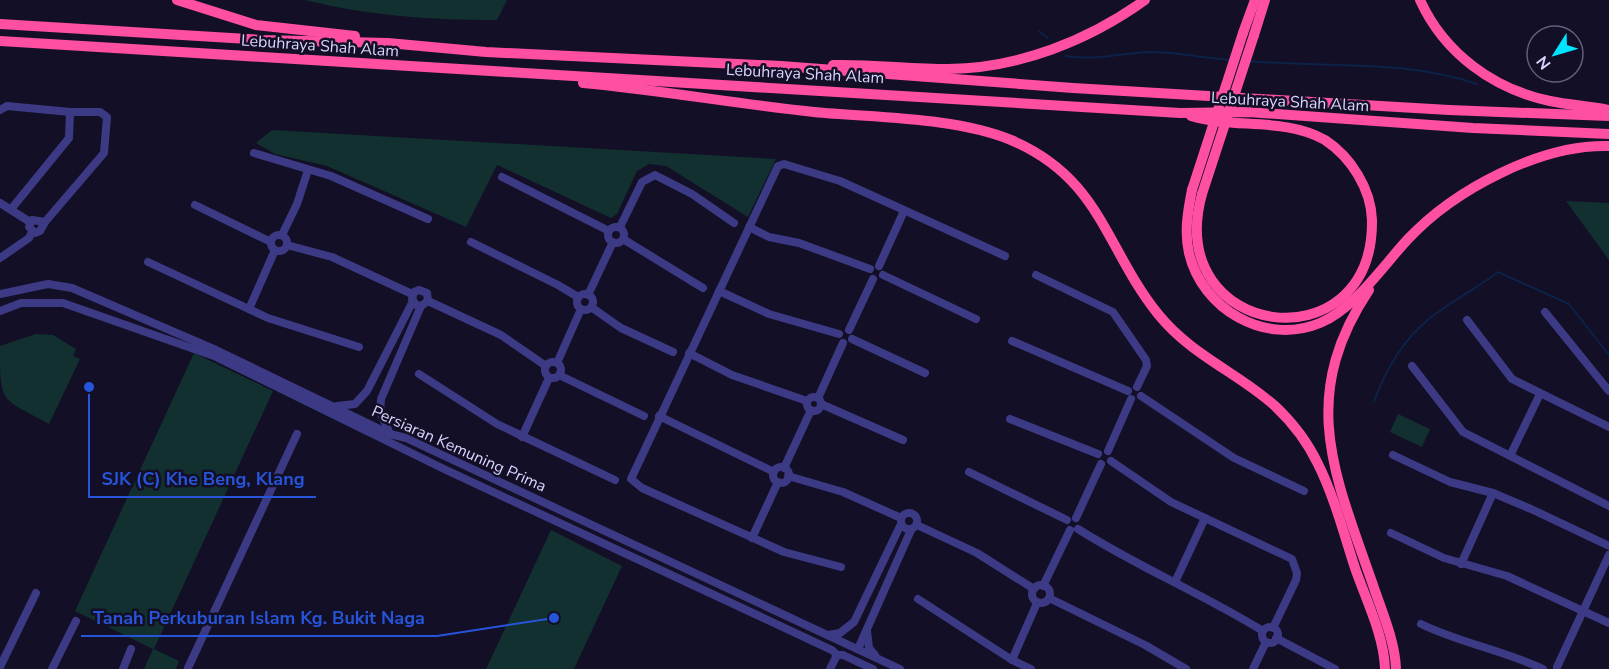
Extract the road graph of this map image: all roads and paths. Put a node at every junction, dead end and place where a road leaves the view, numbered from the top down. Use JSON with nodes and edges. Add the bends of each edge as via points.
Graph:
{"nodes":[{"id":1,"x":177,"y":0,"type":"edge"},
{"id":2,"x":1145,"y":0,"type":"edge"},
{"id":3,"x":1255,"y":0,"type":"edge"},
{"id":4,"x":1265,"y":0,"type":"edge"},
{"id":5,"x":1420,"y":0,"type":"edge"},
{"id":6,"x":0,"y":24,"type":"edge"},
{"id":7,"x":1249,"y":34,"type":"junction"},
{"id":8,"x":0,"y":41,"type":"edge"},
{"id":9,"x":388,"y":42,"type":"junction"},
{"id":10,"x":781,"y":66,"type":"junction"},
{"id":11,"x":536,"y":73,"type":"junction"},
{"id":12,"x":0,"y":110,"type":"edge"},
{"id":13,"x":1609,"y":110,"type":"edge"},
{"id":14,"x":70,"y":112,"type":"junction"},
{"id":15,"x":1180,"y":113,"type":"junction"},
{"id":16,"x":1609,"y":116,"type":"edge"},
{"id":17,"x":1609,"y":134,"type":"edge"},
{"id":18,"x":1609,"y":146,"type":"edge"},
{"id":19,"x":254,"y":153,"type":"dead end"},
{"id":20,"x":308,"y":170,"type":"junction"},
{"id":21,"x":502,"y":177,"type":"dead end"},
{"id":22,"x":1197,"y":192,"type":"junction"},
{"id":23,"x":0,"y":203,"type":"edge"},
{"id":24,"x":195,"y":206,"type":"dead end"},
{"id":25,"x":12,"y":208,"type":"junction"},
{"id":26,"x":904,"y":211,"type":"junction"},
{"id":27,"x":428,"y":219,"type":"dead end"},
{"id":28,"x":30,"y":222,"type":"junction"},
{"id":29,"x":45,"y":222,"type":"junction"},
{"id":30,"x":734,"y":223,"type":"dead end"},
{"id":31,"x":749,"y":227,"type":"junction"},
{"id":32,"x":620,"y":228,"type":"junction"},
{"id":33,"x":609,"y":231,"type":"junction"},
{"id":34,"x":32,"y":232,"type":"junction"},
{"id":35,"x":282,"y":236,"type":"junction"},
{"id":36,"x":623,"y":239,"type":"junction"},
{"id":37,"x":271,"y":242,"type":"junction"},
{"id":38,"x":471,"y":242,"type":"dead end"},
{"id":39,"x":613,"y":242,"type":"junction"},
{"id":40,"x":287,"y":245,"type":"junction"},
{"id":41,"x":275,"y":250,"type":"junction"},
{"id":42,"x":1005,"y":256,"type":"dead end"},
{"id":43,"x":0,"y":258,"type":"edge"},
{"id":44,"x":148,"y":262,"type":"dead end"},
{"id":45,"x":1386,"y":265,"type":"junction"},
{"id":46,"x":879,"y":266,"type":"junction"},
{"id":47,"x":870,"y":269,"type":"junction"},
{"id":48,"x":883,"y":275,"type":"junction"},
{"id":49,"x":1036,"y":275,"type":"dead end"},
{"id":50,"x":873,"y":279,"type":"junction"},
{"id":51,"x":703,"y":288,"type":"dead end"},
{"id":52,"x":719,"y":291,"type":"junction"},
{"id":53,"x":0,"y":294,"type":"edge"},
{"id":54,"x":588,"y":295,"type":"junction"},
{"id":55,"x":578,"y":297,"type":"junction"},
{"id":56,"x":413,"y":298,"type":"junction"},
{"id":57,"x":424,"y":303,"type":"junction"},
{"id":58,"x":591,"y":307,"type":"junction"},
{"id":59,"x":249,"y":309,"type":"junction"},
{"id":60,"x":581,"y":309,"type":"junction"},
{"id":61,"x":0,"y":311,"type":"edge"},
{"id":62,"x":1545,"y":312,"type":"dead end"},
{"id":63,"x":976,"y":319,"type":"dead end"},
{"id":64,"x":1467,"y":320,"type":"dead end"},
{"id":65,"x":161,"y":327,"type":"junction"},
{"id":66,"x":849,"y":330,"type":"junction"},
{"id":67,"x":839,"y":334,"type":"junction"},
{"id":68,"x":157,"y":338,"type":"junction"},
{"id":69,"x":852,"y":339,"type":"junction"},
{"id":70,"x":1012,"y":341,"type":"dead end"},
{"id":71,"x":843,"y":343,"type":"junction"},
{"id":72,"x":359,"y":347,"type":"dead end"},
{"id":73,"x":673,"y":352,"type":"dead end"},
{"id":74,"x":689,"y":352,"type":"junction"},
{"id":75,"x":557,"y":363,"type":"junction"},
{"id":76,"x":546,"y":366,"type":"junction"},
{"id":77,"x":1412,"y":366,"type":"dead end"},
{"id":78,"x":378,"y":370,"type":"junction"},
{"id":79,"x":419,"y":374,"type":"dead end"},
{"id":80,"x":925,"y":374,"type":"dead end"},
{"id":81,"x":560,"y":375,"type":"junction"},
{"id":82,"x":390,"y":376,"type":"junction"},
{"id":83,"x":549,"y":378,"type":"junction"},
{"id":84,"x":1137,"y":387,"type":"junction"},
{"id":85,"x":1128,"y":391,"type":"junction"},
{"id":86,"x":1609,"y":391,"type":"edge"},
{"id":87,"x":1540,"y":394,"type":"junction"},
{"id":88,"x":1141,"y":396,"type":"junction"},
{"id":89,"x":1131,"y":399,"type":"junction"},
{"id":90,"x":807,"y":401,"type":"junction"},
{"id":91,"x":819,"y":401,"type":"junction"},
{"id":92,"x":325,"y":404,"type":"junction"},
{"id":93,"x":811,"y":410,"type":"junction"},
{"id":94,"x":644,"y":416,"type":"dead end"},
{"id":95,"x":659,"y":416,"type":"junction"},
{"id":96,"x":1011,"y":419,"type":"dead end"},
{"id":97,"x":1609,"y":427,"type":"edge"},
{"id":98,"x":297,"y":434,"type":"dead end"},
{"id":99,"x":390,"y":434,"type":"junction"},
{"id":100,"x":522,"y":437,"type":"junction"},
{"id":101,"x":903,"y":440,"type":"dead end"},
{"id":102,"x":1108,"y":451,"type":"junction"},
{"id":103,"x":1098,"y":454,"type":"junction"},
{"id":104,"x":1393,"y":455,"type":"dead end"},
{"id":105,"x":1510,"y":456,"type":"junction"},
{"id":106,"x":1111,"y":461,"type":"junction"},
{"id":107,"x":1101,"y":464,"type":"junction"},
{"id":108,"x":784,"y":468,"type":"junction"},
{"id":109,"x":774,"y":472,"type":"junction"},
{"id":110,"x":969,"y":472,"type":"dead end"},
{"id":111,"x":788,"y":476,"type":"junction"},
{"id":112,"x":615,"y":480,"type":"dead end"},
{"id":113,"x":778,"y":482,"type":"junction"},
{"id":114,"x":1304,"y":491,"type":"dead end"},
{"id":115,"x":1493,"y":493,"type":"junction"},
{"id":116,"x":1609,"y":506,"type":"edge"},
{"id":117,"x":1076,"y":518,"type":"junction"},
{"id":118,"x":1205,"y":518,"type":"junction"},
{"id":119,"x":1067,"y":520,"type":"junction"},
{"id":120,"x":901,"y":521,"type":"junction"},
{"id":121,"x":914,"y":527,"type":"junction"},
{"id":122,"x":1074,"y":530,"type":"junction"},
{"id":123,"x":1391,"y":533,"type":"dead end"},
{"id":124,"x":752,"y":538,"type":"junction"},
{"id":125,"x":1609,"y":546,"type":"edge"},
{"id":126,"x":1609,"y":555,"type":"edge"},
{"id":127,"x":1461,"y":564,"type":"junction"},
{"id":128,"x":841,"y":567,"type":"dead end"},
{"id":129,"x":1175,"y":582,"type":"junction"},
{"id":130,"x":1043,"y":586,"type":"junction"},
{"id":131,"x":1034,"y":589,"type":"junction"},
{"id":132,"x":36,"y":593,"type":"dead end"},
{"id":133,"x":1049,"y":598,"type":"junction"},
{"id":134,"x":918,"y":599,"type":"dead end"},
{"id":135,"x":1037,"y":603,"type":"junction"},
{"id":136,"x":1583,"y":611,"type":"junction"},
{"id":137,"x":76,"y":621,"type":"dead end"},
{"id":138,"x":1609,"y":623,"type":"edge"},
{"id":139,"x":1421,"y":624,"type":"dead end"},
{"id":140,"x":1273,"y":628,"type":"junction"},
{"id":141,"x":867,"y":629,"type":"junction"},
{"id":142,"x":816,"y":630,"type":"junction"},
{"id":143,"x":1263,"y":631,"type":"junction"},
{"id":144,"x":1276,"y":638,"type":"junction"},
{"id":145,"x":1266,"y":642,"type":"junction"},
{"id":146,"x":132,"y":649,"type":"dead end"},
{"id":147,"x":858,"y":649,"type":"junction"},
{"id":148,"x":834,"y":652,"type":"junction"},
{"id":149,"x":1012,"y":660,"type":"junction"},
{"id":150,"x":883,"y":661,"type":"junction"},
{"id":151,"x":0,"y":667,"type":"edge"},
{"id":152,"x":1558,"y":668,"type":"edge"},
{"id":153,"x":52,"y":669,"type":"edge"},
{"id":154,"x":123,"y":669,"type":"edge"},
{"id":155,"x":187,"y":669,"type":"edge"},
{"id":156,"x":830,"y":669,"type":"edge"},
{"id":157,"x":873,"y":669,"type":"edge"},
{"id":158,"x":900,"y":669,"type":"edge"},
{"id":159,"x":1031,"y":669,"type":"edge"},
{"id":160,"x":1186,"y":669,"type":"edge"},
{"id":161,"x":1252,"y":669,"type":"edge"},
{"id":162,"x":1335,"y":669,"type":"edge"},
{"id":163,"x":1385,"y":669,"type":"edge"},
{"id":164,"x":1396,"y":669,"type":"edge"},
{"id":165,"x":1543,"y":669,"type":"edge"},
{"id":166,"x":1548,"y":669,"type":"edge"}],
"edges":[{"from":1,"to":9,"type":"highway","via":[[256,25]]},
{"from":2,"to":10,"type":"highway","via":[[1074,41],[1008,62],[951,69],[870,64]]},
{"from":3,"to":7,"type":"highway"},
{"from":4,"to":7,"type":"highway"},
{"from":5,"to":13,"type":"highway","via":[[1444,40],[1486,76],[1535,97]]},
{"from":6,"to":9,"type":"highway","name":"Lebuhraya Shah Alam","via":[[263,40]]},
{"from":7,"to":22,"type":"highway","bridge":true},
{"from":8,"to":11,"type":"highway","name":"Lebuhraya Shah Alam"},
{"from":9,"to":10,"type":"highway","name":"Lebuhraya Shah Alam","via":[[518,54]]},
{"from":10,"to":16,"type":"highway","name":"Lebuhraya Shah Alam","via":[[1073,88]]},
{"from":11,"to":15,"type":"highway","name":"Lebuhraya Shah Alam"},
{"from":11,"to":163,"type":"highway","via":[[571,82],[964,127],[1004,137],[1043,157],[1073,182],[1093,206],[1145,295],[1171,329],[1198,354],[1271,403],[1301,436],[1324,477],[1380,640]]},
{"from":12,"to":14,"type":"street","via":[[8,106]]},
{"from":14,"to":25,"type":"street","via":[[69,138]]},
{"from":14,"to":29,"type":"street","via":[[105,114],[104,153]]},
{"from":15,"to":17,"type":"highway","name":"Lebuhraya Shah Alam","via":[[1270,113]]},
{"from":15,"to":22,"type":"highway","via":[[1207,121],[1289,128],[1326,141],[1346,159],[1364,186],[1371,214],[1367,256],[1348,290],[1318,314],[1288,320],[1256,314],[1233,303],[1214,285],[1204,268],[1196,231]]},
{"from":18,"to":45,"type":"highway","via":[[1543,158],[1483,182],[1425,222]]},
{"from":19,"to":20,"type":"street"},
{"from":20,"to":27,"type":"street","via":[[353,184]]},
{"from":20,"to":35,"type":"street"},
{"from":21,"to":33,"type":"street"},
{"from":22,"to":45,"type":"highway","via":[[1186,231],[1194,269],[1218,303],[1249,323],[1284,330],[1320,323],[1349,304]]},
{"from":23,"to":25,"type":"street"},
{"from":24,"to":37,"type":"street"},
{"from":25,"to":28,"type":"street"},
{"from":26,"to":31,"type":"street","via":[[840,181],[780,164]]},
{"from":26,"to":42,"type":"street"},
{"from":26,"to":46,"type":"street"},
{"from":28,"to":29,"type":"street"},
{"from":28,"to":34,"type":"street"},
{"from":29,"to":34,"type":"street","via":[[40,231]]},
{"from":30,"to":32,"type":"street","via":[[692,194],[655,176],[642,182]]},
{"from":31,"to":47,"type":"street"},
{"from":31,"to":52,"type":"street"},
{"from":32,"to":33,"type":"street"},
{"from":32,"to":36,"type":"street"},
{"from":33,"to":39,"type":"street"},
{"from":34,"to":43,"type":"street"},
{"from":35,"to":37,"type":"street","via":[[275,236]]},
{"from":35,"to":40,"type":"street"},
{"from":36,"to":39,"type":"street"},
{"from":36,"to":51,"type":"street"},
{"from":37,"to":41,"type":"street"},
{"from":38,"to":55,"type":"street"},
{"from":39,"to":54,"type":"street"},
{"from":40,"to":41,"type":"street","via":[[282,251]]},
{"from":40,"to":56,"type":"street","via":[[332,257]]},
{"from":41,"to":59,"type":"street"},
{"from":44,"to":59,"type":"street"},
{"from":45,"to":164,"type":"highway","via":[[1354,314],[1340,346],[1330,384],[1328,427],[1335,471],[1389,633]]},
{"from":46,"to":47,"type":"street"},
{"from":46,"to":48,"type":"street"},
{"from":47,"to":50,"type":"street"},
{"from":48,"to":50,"type":"street"},
{"from":48,"to":63,"type":"street"},
{"from":49,"to":84,"type":"street","via":[[1113,312],[1146,360]]},
{"from":50,"to":66,"type":"street"},
{"from":52,"to":67,"type":"street","via":[[769,314]]},
{"from":52,"to":74,"type":"street"},
{"from":53,"to":65,"type":"street","name":"Persiaran Kemuning Prima","via":[[48,284],[72,288]]},
{"from":54,"to":55,"type":"street"},
{"from":54,"to":58,"type":"street"},
{"from":55,"to":60,"type":"street"},
{"from":56,"to":57,"type":"street"},
{"from":56,"to":57,"type":"street","via":[[422,290],[428,295]]},
{"from":56,"to":78,"type":"street"},
{"from":57,"to":76,"type":"street","via":[[501,335]]},
{"from":57,"to":82,"type":"street"},
{"from":58,"to":60,"type":"street"},
{"from":58,"to":73,"type":"street","via":[[621,328]]},
{"from":59,"to":72,"type":"street"},
{"from":60,"to":75,"type":"street"},
{"from":61,"to":68,"type":"street","name":"Persiaran Kemuning Prima","via":[[21,303],[63,303]]},
{"from":62,"to":86,"type":"street"},
{"from":64,"to":87,"type":"street","via":[[1512,379]]},
{"from":65,"to":68,"type":"street"},
{"from":65,"to":92,"type":"street","name":"Persiaran Kemuning Prima"},
{"from":66,"to":67,"type":"street"},
{"from":66,"to":69,"type":"street"},
{"from":67,"to":71,"type":"street"},
{"from":68,"to":148,"type":"street","name":"Persiaran Kemuning Prima","via":[[214,356]]},
{"from":69,"to":71,"type":"street"},
{"from":69,"to":80,"type":"street"},
{"from":70,"to":85,"type":"street"},
{"from":71,"to":91,"type":"street"},
{"from":74,"to":90,"type":"street","via":[[732,375]]},
{"from":74,"to":95,"type":"street"},
{"from":75,"to":76,"type":"street"},
{"from":75,"to":81,"type":"street"},
{"from":76,"to":83,"type":"street"},
{"from":77,"to":105,"type":"street","via":[[1463,432]]},
{"from":78,"to":82,"type":"street"},
{"from":78,"to":92,"type":"street","via":[[355,404]]},
{"from":79,"to":100,"type":"street"},
{"from":81,"to":83,"type":"street"},
{"from":81,"to":94,"type":"street"},
{"from":82,"to":99,"type":"street","via":[[380,412]]},
{"from":83,"to":100,"type":"street"},
{"from":84,"to":85,"type":"street"},
{"from":84,"to":88,"type":"street"},
{"from":85,"to":89,"type":"street"},
{"from":87,"to":97,"type":"street"},
{"from":87,"to":105,"type":"street"},
{"from":88,"to":89,"type":"street"},
{"from":88,"to":114,"type":"street","via":[[1234,458]]},
{"from":89,"to":102,"type":"street"},
{"from":90,"to":91,"type":"street","via":[[811,397]]},
{"from":90,"to":93,"type":"street"},
{"from":91,"to":93,"type":"street","via":[[817,410]]},
{"from":91,"to":101,"type":"street"},
{"from":92,"to":99,"type":"street","name":"Persiaran Kemuning Prima"},
{"from":93,"to":108,"type":"street"},
{"from":95,"to":109,"type":"street"},
{"from":95,"to":124,"type":"street","via":[[631,476],[632,482]]},
{"from":96,"to":103,"type":"street"},
{"from":98,"to":155,"type":"street"},
{"from":99,"to":142,"type":"street","name":"Persiaran Kemuning Prima","via":[[406,438]]},
{"from":100,"to":112,"type":"street"},
{"from":102,"to":103,"type":"street"},
{"from":102,"to":106,"type":"street"},
{"from":103,"to":107,"type":"street"},
{"from":104,"to":115,"type":"street","via":[[1450,482]]},
{"from":105,"to":116,"type":"street"},
{"from":106,"to":107,"type":"street"},
{"from":106,"to":118,"type":"street","via":[[1171,502]]},
{"from":107,"to":117,"type":"street"},
{"from":108,"to":109,"type":"street"},
{"from":108,"to":111,"type":"street"},
{"from":109,"to":113,"type":"street"},
{"from":110,"to":119,"type":"street"},
{"from":111,"to":113,"type":"street","via":[[784,482]]},
{"from":111,"to":120,"type":"street","via":[[843,492]]},
{"from":113,"to":124,"type":"street"},
{"from":115,"to":125,"type":"street"},
{"from":115,"to":127,"type":"street"},
{"from":117,"to":119,"type":"street"},
{"from":117,"to":122,"type":"street","via":[[1080,523]]},
{"from":118,"to":129,"type":"street"},
{"from":118,"to":140,"type":"street","via":[[1292,559],[1297,573]]},
{"from":119,"to":122,"type":"street","via":[[1066,526]]},
{"from":120,"to":121,"type":"street","via":[[904,528]]},
{"from":120,"to":121,"type":"street","via":[[907,513],[912,514],[916,517]]},
{"from":120,"to":142,"type":"street","via":[[854,622],[835,635]]},
{"from":121,"to":131,"type":"street","via":[[977,553]]},
{"from":121,"to":141,"type":"street"},
{"from":122,"to":129,"type":"street"},
{"from":122,"to":130,"type":"street"},
{"from":123,"to":127,"type":"street"},
{"from":124,"to":128,"type":"street","via":[[784,552]]},
{"from":126,"to":136,"type":"street"},
{"from":127,"to":136,"type":"street","via":[[1508,576]]},
{"from":129,"to":143,"type":"street"},
{"from":130,"to":131,"type":"street"},
{"from":130,"to":133,"type":"street","via":[[1049,591]]},
{"from":131,"to":135,"type":"street","via":[[1032,597]]},
{"from":132,"to":151,"type":"street"},
{"from":133,"to":135,"type":"street"},
{"from":133,"to":160,"type":"street"},
{"from":134,"to":149,"type":"street"},
{"from":135,"to":149,"type":"street"},
{"from":136,"to":138,"type":"street"},
{"from":136,"to":152,"type":"street"},
{"from":137,"to":153,"type":"street"},
{"from":139,"to":165,"type":"street"},
{"from":140,"to":143,"type":"street"},
{"from":140,"to":144,"type":"street"},
{"from":141,"to":147,"type":"street"},
{"from":141,"to":150,"type":"street","via":[[872,654]]},
{"from":142,"to":147,"type":"street","name":"Persiaran Kemuning Prima"},
{"from":143,"to":145,"type":"street"},
{"from":144,"to":145,"type":"street"},
{"from":144,"to":162,"type":"street"},
{"from":145,"to":161,"type":"street"},
{"from":146,"to":154,"type":"street"},
{"from":147,"to":148,"type":"street"},
{"from":147,"to":150,"type":"street","name":"Persiaran Kemuning Prima"},
{"from":148,"to":156,"type":"street"},
{"from":148,"to":157,"type":"street","name":"Persiaran Kemuning Prima"},
{"from":149,"to":159,"type":"street"},
{"from":150,"to":158,"type":"street","name":"Persiaran Kemuning Prima"},
{"from":152,"to":166,"type":"street"}]}
